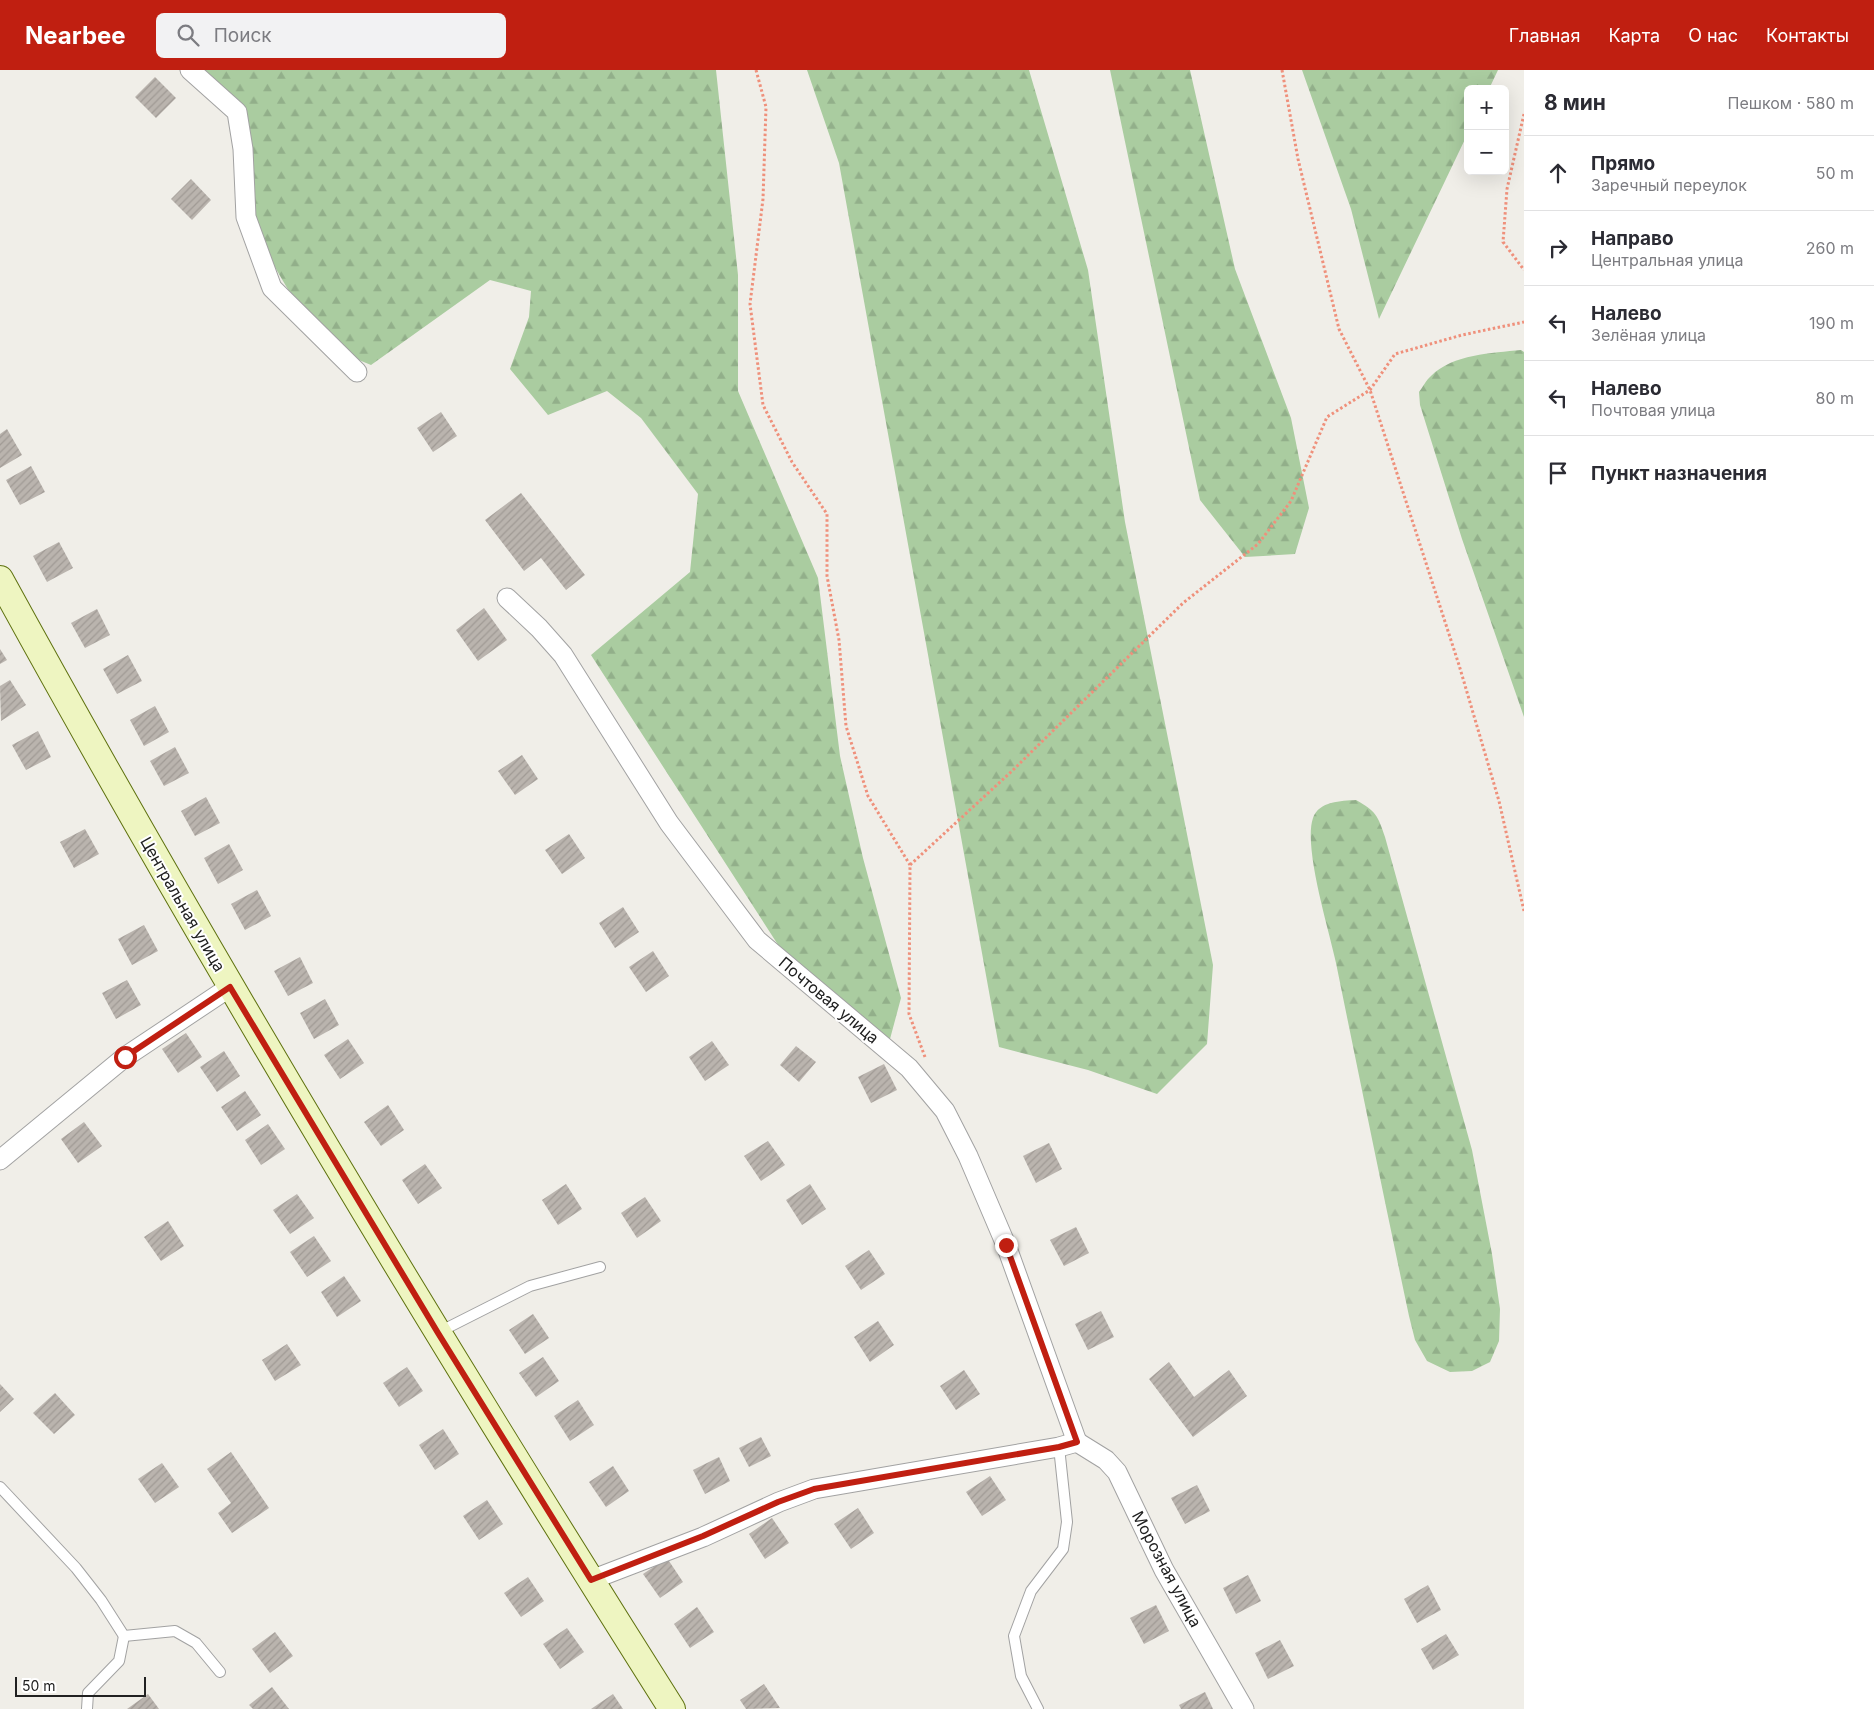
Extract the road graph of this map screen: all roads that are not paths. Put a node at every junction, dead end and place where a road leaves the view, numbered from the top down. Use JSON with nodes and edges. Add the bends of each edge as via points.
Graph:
{"nodes":[{"id":1,"x":190,"y":70,"type":"edge"},
{"id":2,"x":356,"y":372,"type":"dead end"},
{"id":3,"x":0,"y":580,"type":"edge"},
{"id":4,"x":507,"y":598,"type":"dead end"},
{"id":5,"x":230,"y":987,"type":"junction"},
{"id":6,"x":0,"y":1160,"type":"edge"},
{"id":7,"x":600,"y":1267,"type":"dead end"},
{"id":8,"x":438,"y":1333,"type":"junction"},
{"id":9,"x":1077,"y":1442,"type":"junction"},
{"id":10,"x":1059,"y":1447,"type":"junction"},
{"id":11,"x":0,"y":1487,"type":"edge"},
{"id":12,"x":591,"y":1580,"type":"junction"},
{"id":13,"x":124,"y":1636,"type":"junction"},
{"id":14,"x":220,"y":1672,"type":"dead end"},
{"id":15,"x":87,"y":1709,"type":"edge"},
{"id":16,"x":672,"y":1709,"type":"edge"},
{"id":17,"x":1038,"y":1709,"type":"edge"},
{"id":18,"x":1244,"y":1709,"type":"edge"}],
"edges":[{"from":1,"to":2,"type":"street","via":[[236,112],[243,149],[246,217],[272,288]]},
{"from":3,"to":5,"type":"street","name":"Центральная улица"},
{"from":4,"to":9,"type":"street","name":"Почтовая улица","via":[[564,655],[669,823],[757,940],[909,1068],[945,1111],[1006,1245]]},
{"from":5,"to":6,"type":"street","via":[[125,1057]]},
{"from":5,"to":8,"type":"street","name":"Центральная улица"},
{"from":7,"to":8,"type":"lane","via":[[530,1286]]},
{"from":8,"to":12,"type":"street","name":"Центральная улица"},
{"from":9,"to":10,"type":"street"},
{"from":9,"to":18,"type":"street","name":"Морозная улица","via":[[1106,1460],[1118,1472],[1164,1570]]},
{"from":10,"to":12,"type":"street","via":[[814,1489]]},
{"from":10,"to":17,"type":"lane","via":[[1067,1522],[1063,1549],[1031,1591],[1014,1636],[1021,1676]]},
{"from":11,"to":13,"type":"lane","via":[[76,1568]]},
{"from":12,"to":16,"type":"street","name":"Центральная улица"},
{"from":13,"to":14,"type":"lane","via":[[175,1631],[196,1643]]},
{"from":13,"to":15,"type":"lane","via":[[119,1662],[88,1693]]}]}
